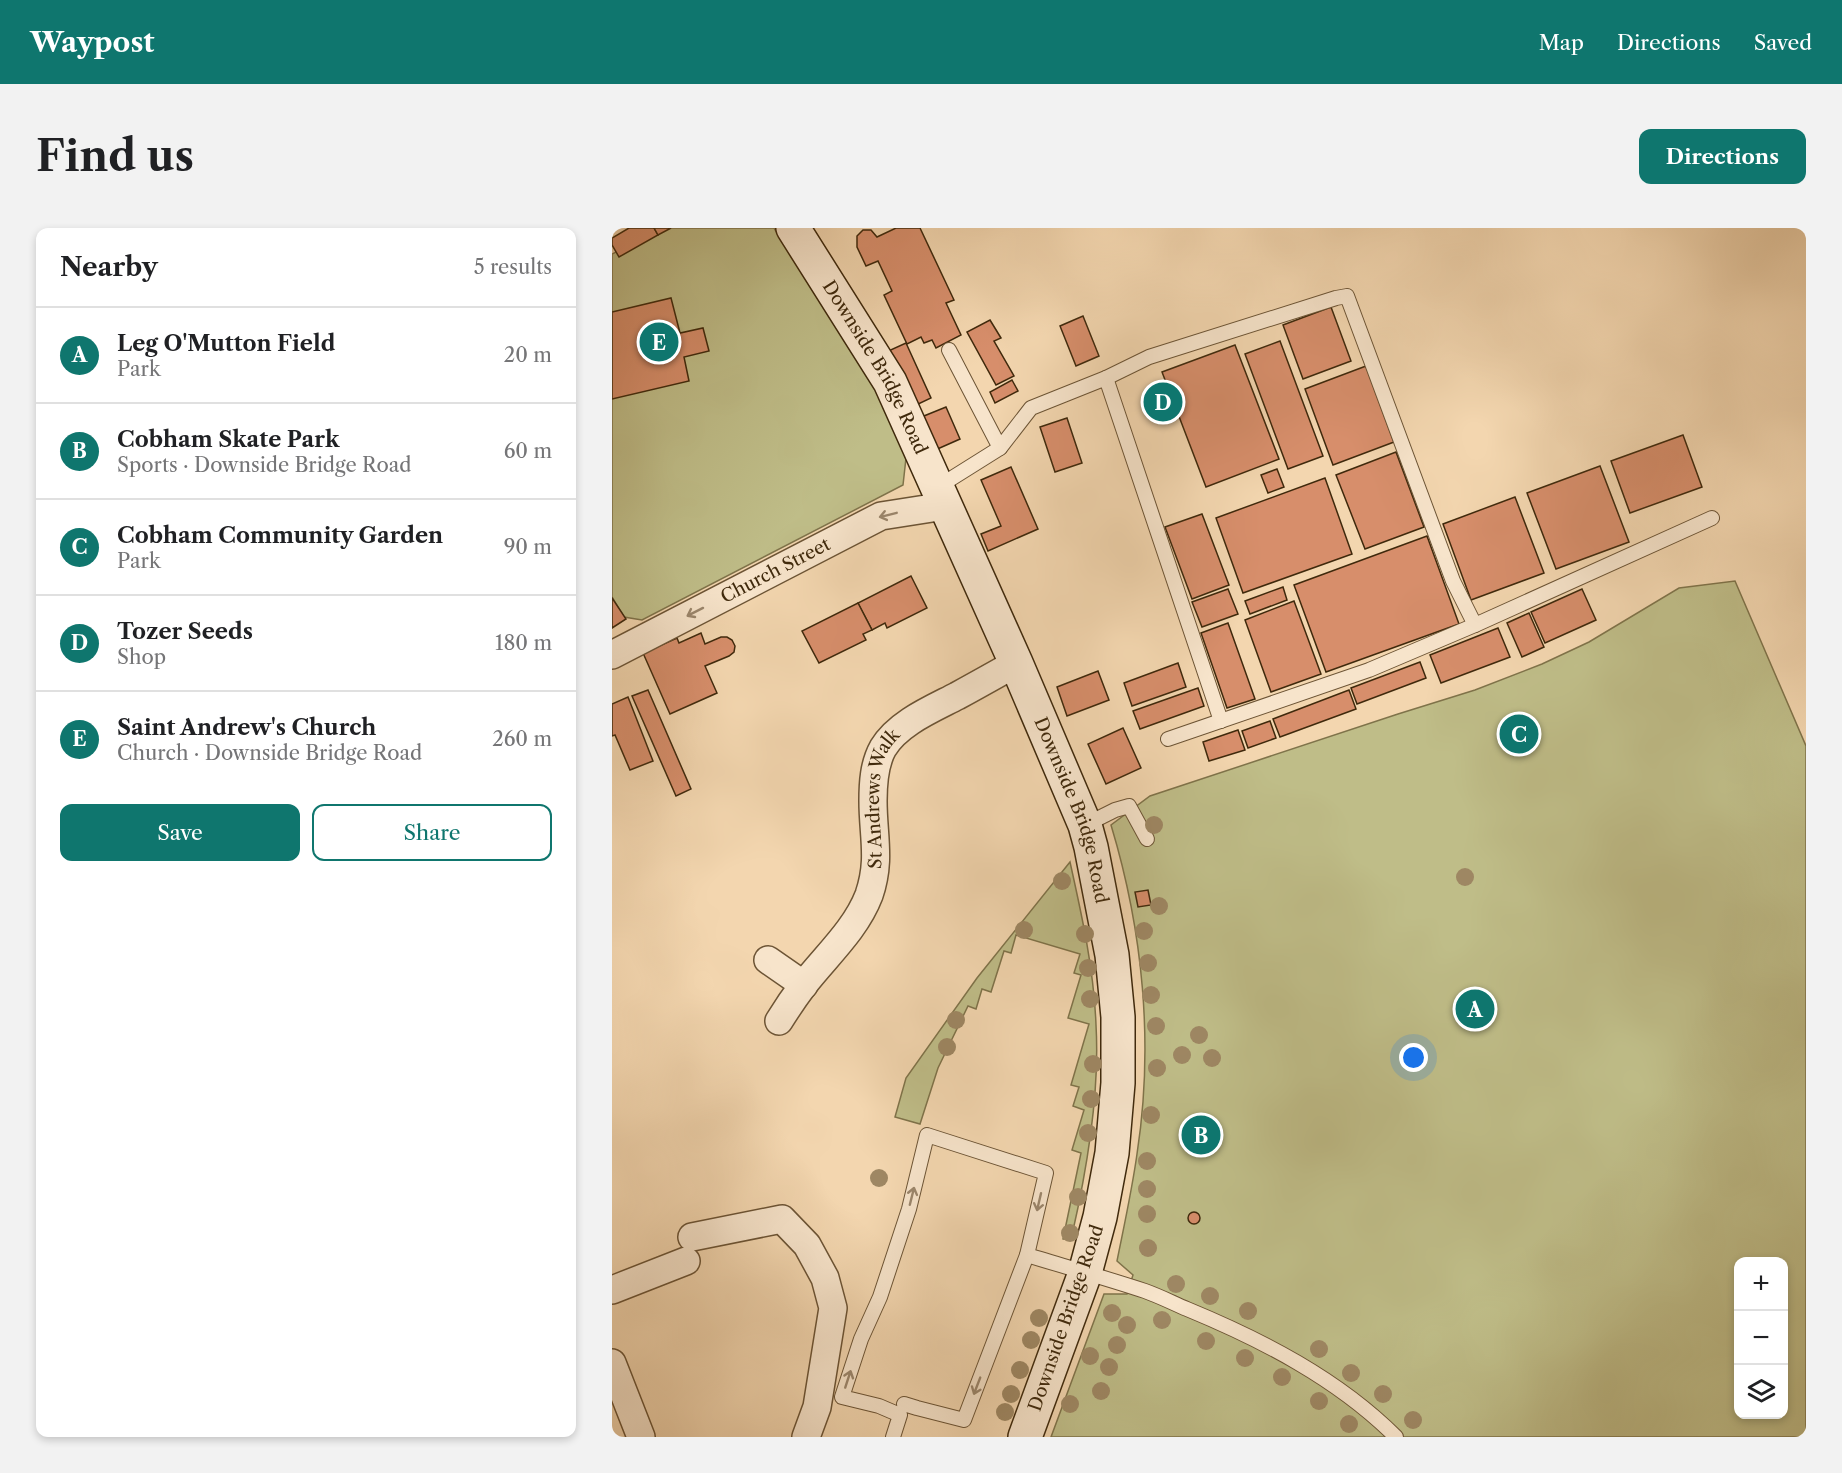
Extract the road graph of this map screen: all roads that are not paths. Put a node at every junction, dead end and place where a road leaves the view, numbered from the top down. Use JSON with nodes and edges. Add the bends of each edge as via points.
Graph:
{"nodes":[{"id":1,"x":793,"y":228,"type":"edge"},
{"id":2,"x":950,"y":350,"type":"dead end"},
{"id":3,"x":1106,"y":378,"type":"junction"},
{"id":4,"x":1000,"y":448,"type":"junction"},
{"id":5,"x":941,"y":496,"type":"junction"},
{"id":6,"x":1712,"y":518,"type":"dead end"},
{"id":7,"x":1475,"y":625,"type":"junction"},
{"id":8,"x":612,"y":655,"type":"edge"},
{"id":9,"x":1016,"y":663,"type":"junction"},
{"id":10,"x":1221,"y":721,"type":"junction"},
{"id":11,"x":1168,"y":739,"type":"dead end"},
{"id":12,"x":1085,"y":825,"type":"junction"},
{"id":13,"x":1147,"y":839,"type":"dead end"},
{"id":14,"x":768,"y":960,"type":"dead end"},
{"id":15,"x":804,"y":985,"type":"junction"},
{"id":16,"x":779,"y":1021,"type":"dead end"},
{"id":17,"x":1027,"y":1255,"type":"junction"},
{"id":18,"x":1085,"y":1273,"type":"junction"},
{"id":19,"x":612,"y":1290,"type":"edge"},
{"id":20,"x":612,"y":1364,"type":"edge"},
{"id":21,"x":902,"y":1409,"type":"junction"},
{"id":22,"x":640,"y":1437,"type":"edge"},
{"id":23,"x":806,"y":1437,"type":"edge"},
{"id":24,"x":893,"y":1437,"type":"edge"},
{"id":25,"x":1025,"y":1437,"type":"edge"},
{"id":26,"x":1396,"y":1437,"type":"edge"}],
"edges":[{"from":1,"to":5,"type":"street","name":"Downside Bridge Road","via":[[890,382]]},
{"from":2,"to":4,"type":"lane"},
{"from":3,"to":4,"type":"lane","via":[[1031,408]]},
{"from":3,"to":7,"type":"lane","via":[[1149,357],[1347,296],[1453,581]]},
{"from":3,"to":10,"type":"lane"},
{"from":4,"to":5,"type":"lane","via":[[948,480]]},
{"from":5,"to":8,"type":"street","name":"Church Street","one_way":true,"via":[[881,516]]},
{"from":5,"to":9,"type":"street","name":"Downside Bridge Road"},
{"from":6,"to":7,"type":"lane"},
{"from":7,"to":10,"type":"lane","via":[[1369,670]]},
{"from":9,"to":12,"type":"street","name":"Downside Bridge Road"},
{"from":9,"to":15,"type":"street","name":"St Andrews Walk","via":[[923,714],[892,736],[884,747],[878,758],[873,789],[877,863],[868,898],[850,929]]},
{"from":10,"to":11,"type":"lane"},
{"from":12,"to":13,"type":"lane","via":[[1129,806]]},
{"from":12,"to":18,"type":"street","name":"Downside Bridge Road","via":[[1112,955],[1119,1083],[1112,1153]]},
{"from":14,"to":15,"type":"street"},
{"from":15,"to":16,"type":"street","name":"St Andrews Walk"},
{"from":17,"to":18,"type":"lane"},
{"from":17,"to":21,"type":"lane","one_way":true,"via":[[964,1420],[917,1408]]},
{"from":21,"to":17,"type":"lane","one_way":true,"via":[[842,1397],[909,1209],[927,1135],[1046,1173]]},
{"from":18,"to":25,"type":"street","name":"Downside Bridge Road"},
{"from":18,"to":26,"type":"lane","via":[[1155,1295],[1280,1352],[1328,1382]]},
{"from":19,"to":23,"type":"street","via":[[689,1249],[782,1219],[807,1245],[825,1278],[833,1308],[817,1407]]},
{"from":20,"to":22,"type":"street"},
{"from":21,"to":24,"type":"lane"}]}
